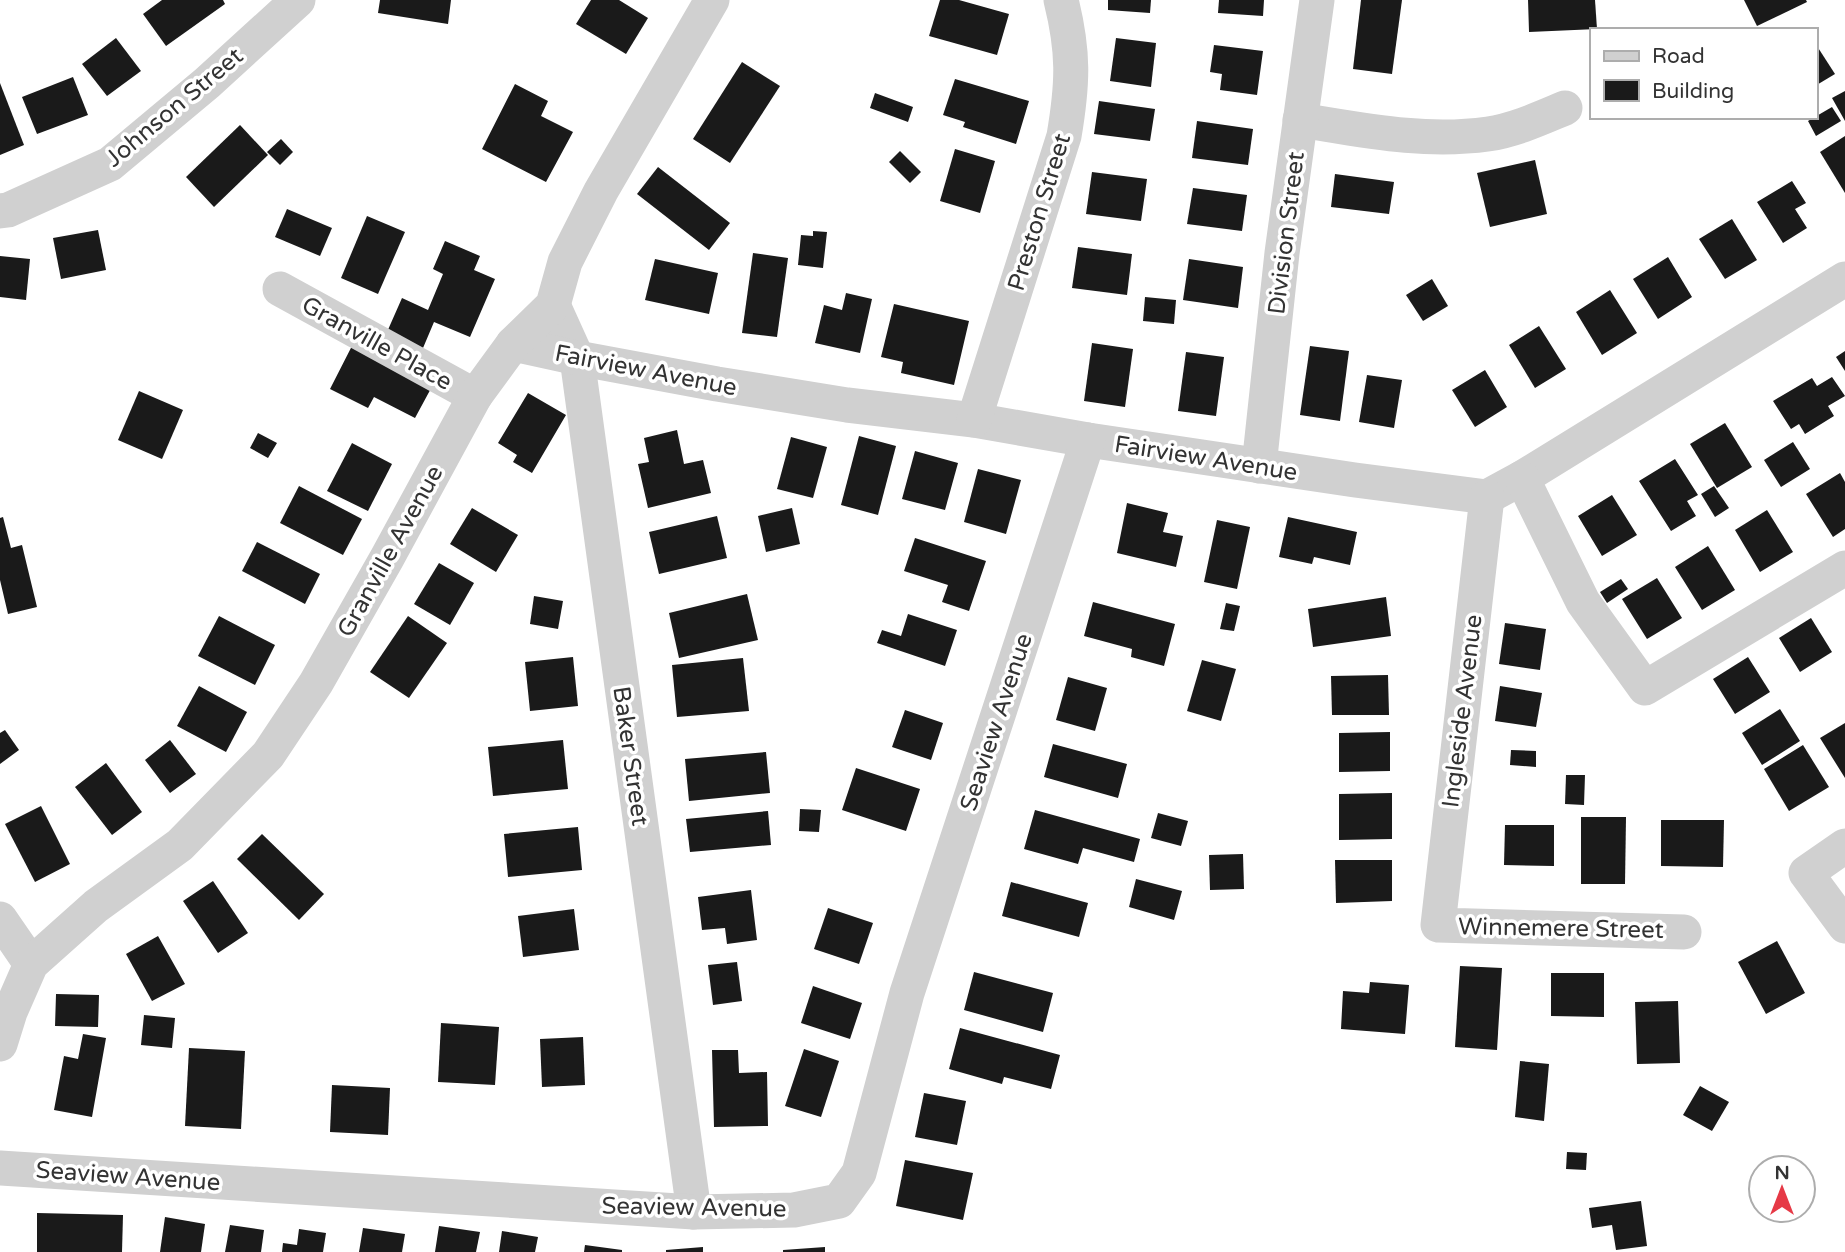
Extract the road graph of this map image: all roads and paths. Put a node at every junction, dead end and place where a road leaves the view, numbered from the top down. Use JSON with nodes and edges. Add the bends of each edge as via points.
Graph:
{"nodes":[{"id":1,"x":298,"y":0,"type":"edge"},
{"id":2,"x":712,"y":0,"type":"edge"},
{"id":3,"x":1061,"y":0,"type":"edge"},
{"id":4,"x":1317,"y":0,"type":"edge"},
{"id":5,"x":1565,"y":108,"type":"dead end"},
{"id":6,"x":1300,"y":120,"type":"junction"},
{"id":7,"x":0,"y":211,"type":"edge"},
{"id":8,"x":1845,"y":279,"type":"edge"},
{"id":9,"x":280,"y":289,"type":"dead end"},
{"id":10,"x":553,"y":305,"type":"junction"},
{"id":11,"x":513,"y":344,"type":"junction"},
{"id":12,"x":577,"y":358,"type":"junction"},
{"id":13,"x":475,"y":396,"type":"junction"},
{"id":14,"x":974,"y":420,"type":"junction"},
{"id":15,"x":1088,"y":440,"type":"junction"},
{"id":16,"x":1259,"y":466,"type":"junction"},
{"id":17,"x":1522,"y":478,"type":"junction"},
{"id":18,"x":1487,"y":497,"type":"junction"},
{"id":19,"x":1845,"y":568,"type":"edge"},
{"id":20,"x":1845,"y":845,"type":"edge"},
{"id":21,"x":0,"y":919,"type":"edge"},
{"id":22,"x":1438,"y":925,"type":"joint"},
{"id":23,"x":1845,"y":926,"type":"edge"},
{"id":24,"x":1684,"y":932,"type":"dead end"},
{"id":25,"x":31,"y":964,"type":"junction"},
{"id":26,"x":0,"y":1044,"type":"edge"},
{"id":27,"x":0,"y":1168,"type":"edge"},
{"id":28,"x":694,"y":1212,"type":"junction"}],
"edges":[{"from":1,"to":7,"type":"street","name":"Johnson Street","via":[[110,164]]},
{"from":2,"to":10,"type":"street","via":[[601,191],[565,262]]},
{"from":3,"to":14,"type":"street","name":"Preston Street","via":[[1072,64],[1064,135]]},
{"from":4,"to":6,"type":"street","name":"Division Street"},
{"from":5,"to":6,"type":"street","via":[[1490,134],[1400,136]]},
{"from":6,"to":16,"type":"street","name":"Division Street"},
{"from":8,"to":17,"type":"street"},
{"from":9,"to":13,"type":"street","name":"Granville Place"},
{"from":10,"to":11,"type":"street","name":"Granville Avenue"},
{"from":10,"to":12,"type":"street","name":"Baker Street"},
{"from":11,"to":12,"type":"street","name":"Fairview Avenue"},
{"from":11,"to":13,"type":"street","name":"Granville Avenue"},
{"from":12,"to":14,"type":"street","name":"Fairview Avenue","via":[[847,405]]},
{"from":12,"to":28,"type":"street","name":"Baker Street"},
{"from":13,"to":25,"type":"street","name":"Granville Avenue","via":[[316,683],[268,755],[180,845],[96,906]]},
{"from":14,"to":15,"type":"street","name":"Fairview Avenue"},
{"from":15,"to":16,"type":"street","name":"Fairview Avenue"},
{"from":15,"to":28,"type":"street","name":"Seaview Avenue","via":[[907,993],[859,1173],[839,1201],[794,1210]]},
{"from":16,"to":18,"type":"street","name":"Fairview Avenue"},
{"from":17,"to":18,"type":"street"},
{"from":17,"to":19,"type":"street","via":[[1583,602],[1645,688]]},
{"from":18,"to":22,"type":"street","name":"Ingleside Avenue"},
{"from":20,"to":23,"type":"street","via":[[1806,873]]},
{"from":21,"to":25,"type":"street"},
{"from":22,"to":24,"type":"street","name":"Winnemere Street"},
{"from":25,"to":26,"type":"street","name":"Granville Avenue"},
{"from":27,"to":28,"type":"street","name":"Seaview Avenue"}]}
